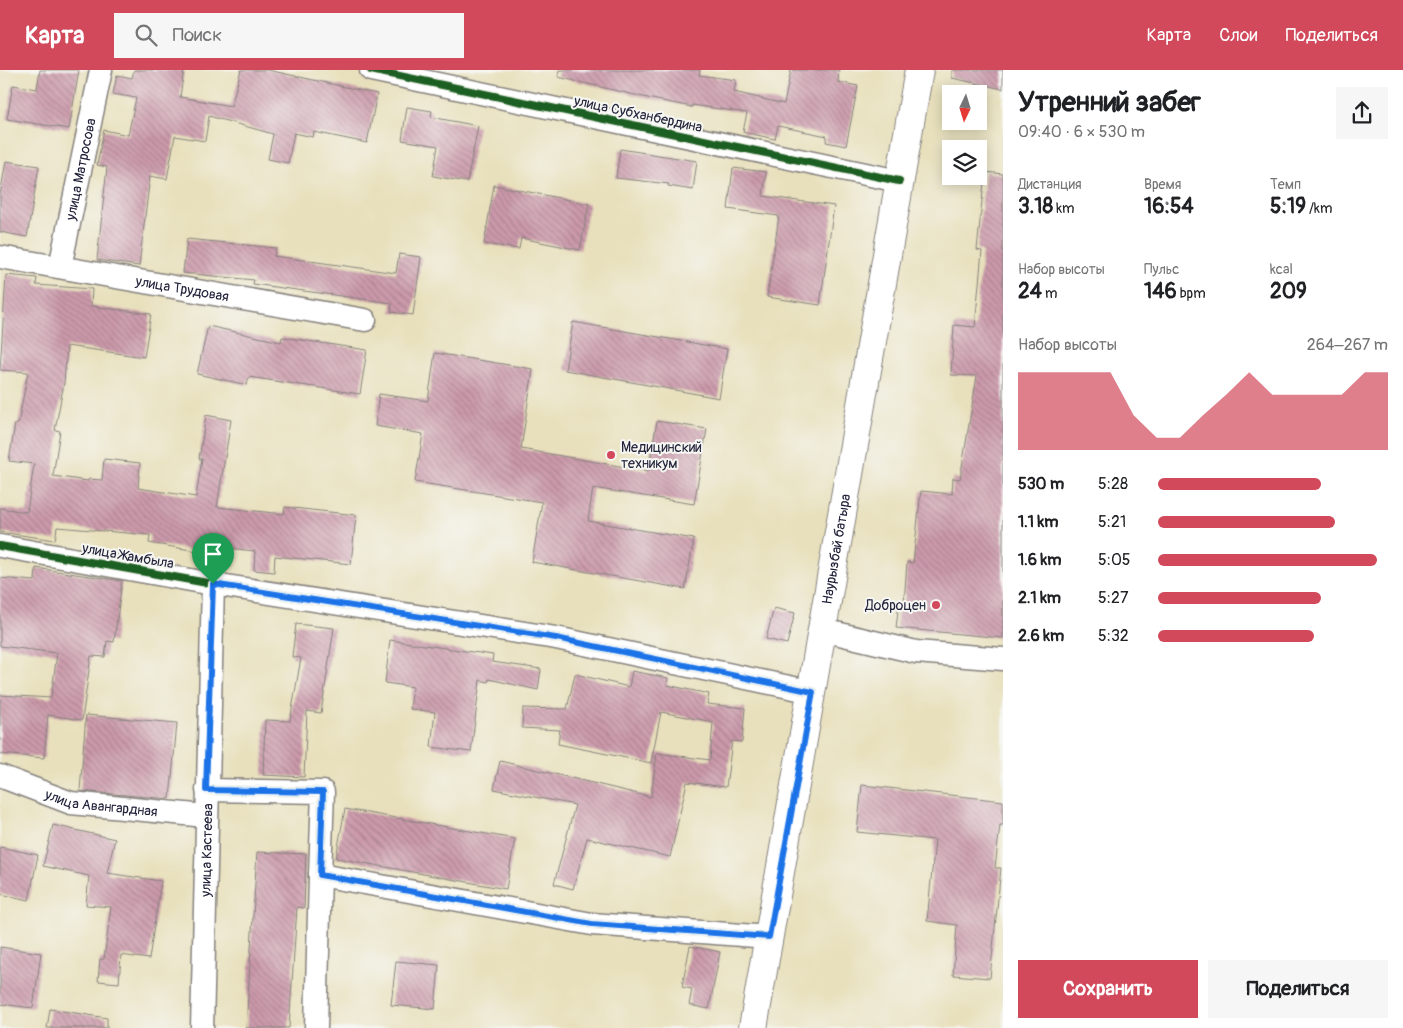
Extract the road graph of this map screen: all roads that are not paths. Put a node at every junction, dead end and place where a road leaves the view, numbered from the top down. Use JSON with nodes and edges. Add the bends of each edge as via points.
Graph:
{"nodes":[{"id":1,"x":101,"y":70,"type":"edge"},
{"id":2,"x":372,"y":70,"type":"edge"},
{"id":3,"x":919,"y":70,"type":"edge"},
{"id":4,"x":899,"y":181,"type":"junction"},
{"id":5,"x":0,"y":257,"type":"edge"},
{"id":6,"x":60,"y":267,"type":"junction"},
{"id":7,"x":364,"y":320,"type":"dead end"},
{"id":8,"x":0,"y":546,"type":"edge"},
{"id":9,"x":213,"y":584,"type":"junction"},
{"id":10,"x":823,"y":630,"type":"junction"},
{"id":11,"x":1003,"y":659,"type":"edge"},
{"id":12,"x":813,"y":692,"type":"junction"},
{"id":13,"x":0,"y":776,"type":"edge"},
{"id":14,"x":206,"y":790,"type":"junction"},
{"id":15,"x":206,"y":816,"type":"junction"},
{"id":16,"x":320,"y":875,"type":"junction"},
{"id":17,"x":769,"y":937,"type":"junction"},
{"id":18,"x":202,"y":1028,"type":"edge"},
{"id":19,"x":316,"y":1028,"type":"edge"},
{"id":20,"x":753,"y":1028,"type":"edge"}],
"edges":[{"from":1,"to":6,"type":"street","name":"улица Матросова"},
{"from":2,"to":4,"type":"street","name":"улица Субханбердина"},
{"from":3,"to":4,"type":"main road","name":"Наурызбай батыра"},
{"from":4,"to":10,"type":"main road","name":"Наурызбай батыра"},
{"from":5,"to":6,"type":"street","name":"улица Трудовая"},
{"from":6,"to":7,"type":"street","name":"улица Трудовая"},
{"from":8,"to":9,"type":"street","name":"улица Жамбыла"},
{"from":9,"to":12,"type":"street","name":"улица Жамбыла","via":[[556,638]]},
{"from":9,"to":14,"type":"street","name":"улица Кастеева"},
{"from":10,"to":11,"type":"street","via":[[916,652]]},
{"from":10,"to":12,"type":"main road","name":"Наурызбай батыра"},
{"from":12,"to":17,"type":"main road","name":"Наурызбай батыра"},
{"from":13,"to":15,"type":"street","name":"улица Авангардная","via":[[71,803]]},
{"from":14,"to":15,"type":"street","name":"улица Кастеева"},
{"from":14,"to":16,"type":"street","via":[[323,792]]},
{"from":15,"to":18,"type":"street","name":"улица Кастеева"},
{"from":16,"to":17,"type":"street","via":[[592,924]]},
{"from":16,"to":19,"type":"street"},
{"from":17,"to":20,"type":"main road","name":"Наурызбай батыра"}]}
